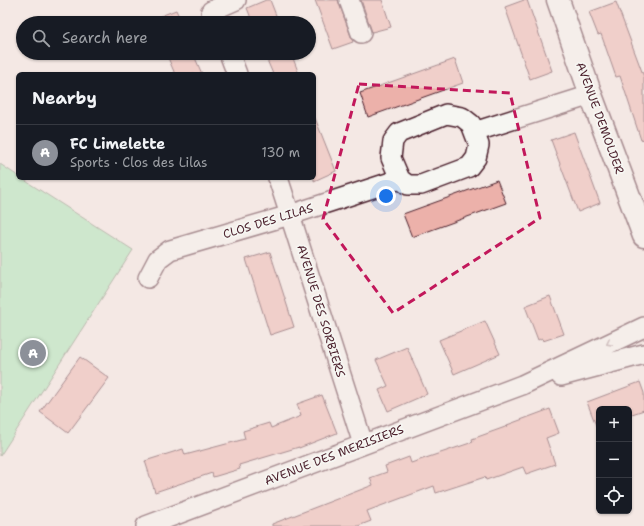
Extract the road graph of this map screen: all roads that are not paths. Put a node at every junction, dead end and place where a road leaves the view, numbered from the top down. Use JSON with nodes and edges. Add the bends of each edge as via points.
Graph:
{"nodes":[{"id":1,"x":236,"y":0,"type":"edge"},
{"id":2,"x":349,"y":0,"type":"edge"},
{"id":3,"x":558,"y":0,"type":"edge"},
{"id":4,"x":211,"y":11,"type":"edge"},
{"id":5,"x":362,"y":33,"type":"dead end"},
{"id":6,"x":232,"y":60,"type":"edge"},
{"id":7,"x":236,"y":72,"type":"edge"},
{"id":8,"x":591,"y":95,"type":"junction"},
{"id":9,"x":474,"y":132,"type":"junction"},
{"id":10,"x":400,"y":179,"type":"junction"},
{"id":11,"x":279,"y":180,"type":"edge"},
{"id":12,"x":290,"y":215,"type":"junction"},
{"id":13,"x":644,"y":236,"type":"edge"},
{"id":14,"x":148,"y":278,"type":"dead end"},
{"id":15,"x":644,"y":327,"type":"edge"},
{"id":16,"x":644,"y":354,"type":"edge"},
{"id":17,"x":522,"y":385,"type":"junction"},
{"id":18,"x":363,"y":444,"type":"junction"},
{"id":19,"x":146,"y":526,"type":"edge"}],
"edges":[{"from":1,"to":4,"type":"street"},
{"from":2,"to":5,"type":"street"},
{"from":3,"to":8,"type":"street","name":"AVENUE DEMOLDER"},
{"from":6,"to":7,"type":"street"},
{"from":8,"to":9,"type":"street"},
{"from":8,"to":13,"type":"street","name":"AVENUE DEMOLDER"},
{"from":9,"to":10,"type":"street","via":[[479,145],[476,158],[469,167],[422,185],[408,185]]},
{"from":9,"to":10,"type":"street","via":[[471,124],[462,117],[446,114],[398,132],[393,141],[391,158]]},
{"from":10,"to":12,"type":"street","name":"CLOS DES LILAS"},
{"from":11,"to":12,"type":"street","name":"AVENUE DES SORBIERS"},
{"from":12,"to":14,"type":"street","name":"CLOS DES LILAS","via":[[170,250],[158,259]]},
{"from":12,"to":18,"type":"street","name":"AVENUE DES SORBIERS"},
{"from":15,"to":17,"type":"street","name":"AVENUE DES MERISIERS","one_way":true},
{"from":16,"to":17,"type":"street","name":"AVENUE DES MERISIERS"},
{"from":17,"to":18,"type":"street","name":"AVENUE DES MERISIERS"},
{"from":18,"to":19,"type":"street","name":"AVENUE DES MERISIERS"}]}
